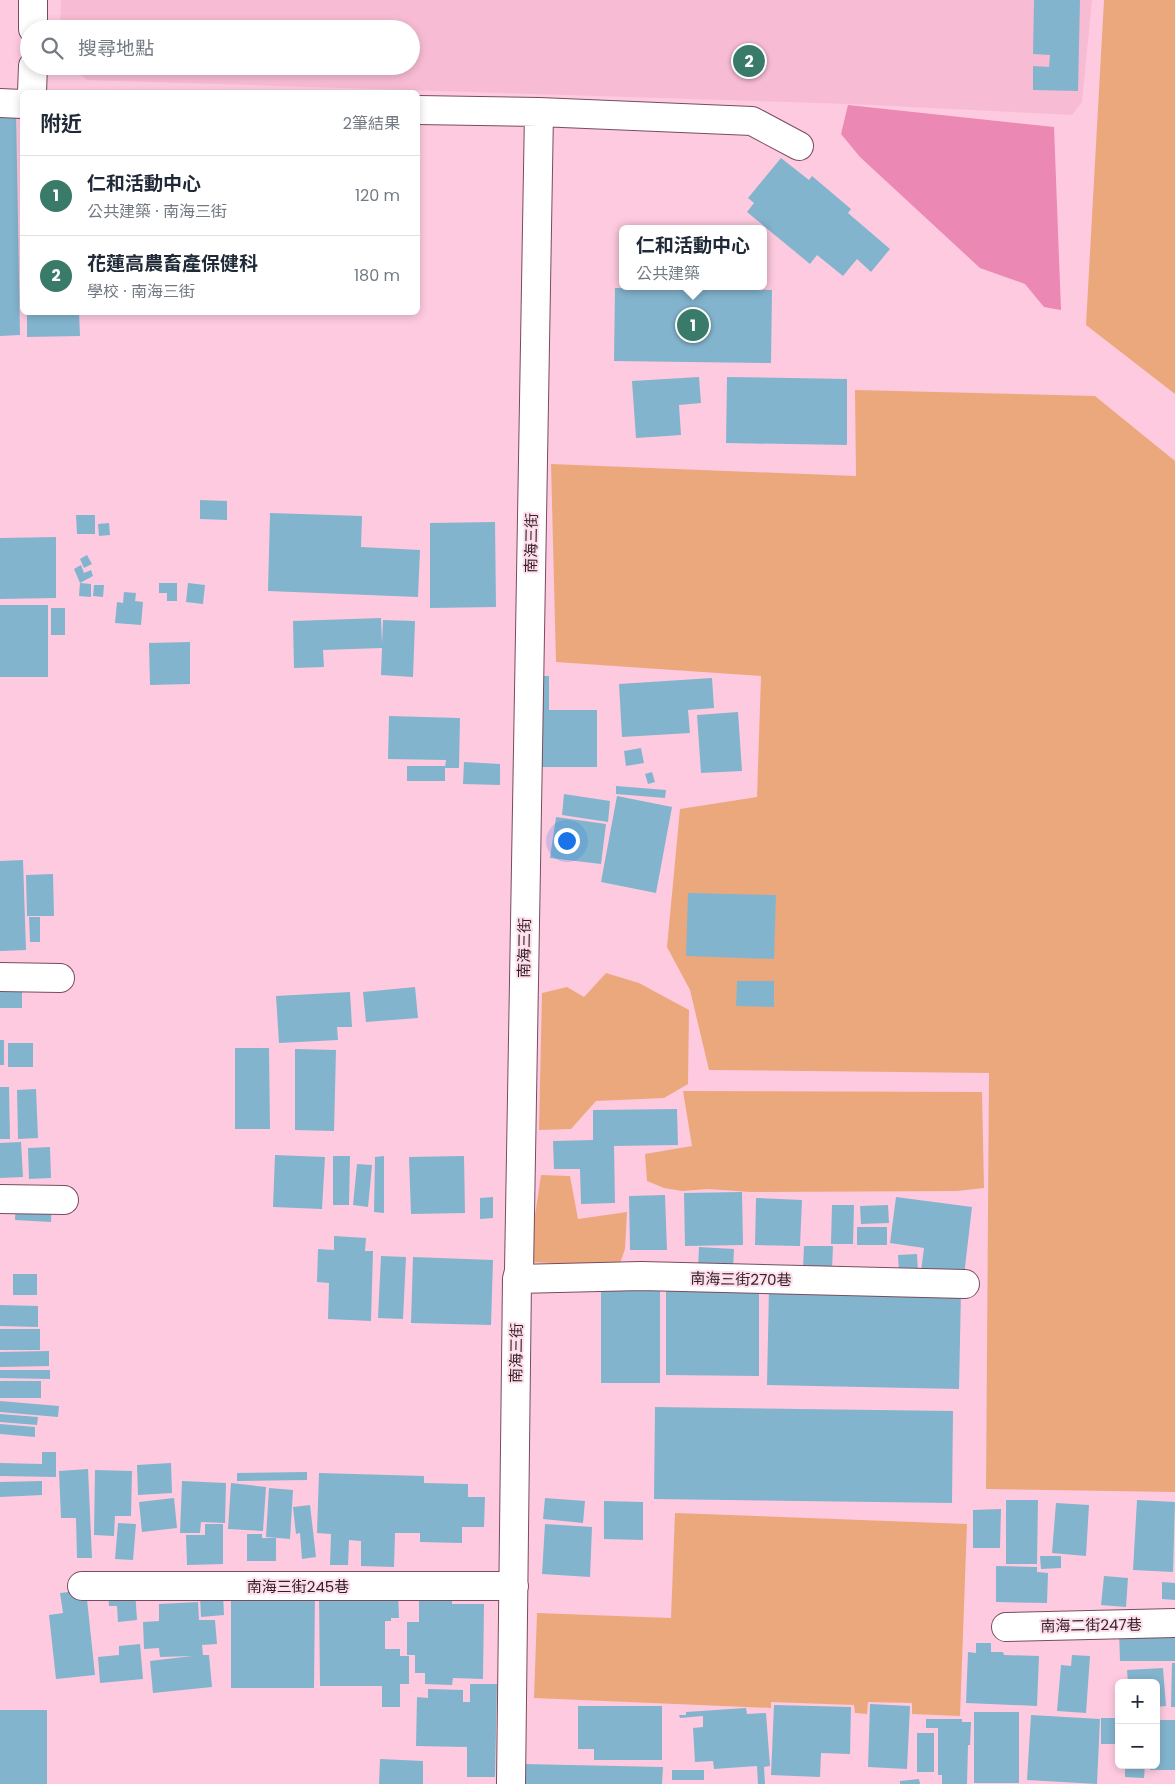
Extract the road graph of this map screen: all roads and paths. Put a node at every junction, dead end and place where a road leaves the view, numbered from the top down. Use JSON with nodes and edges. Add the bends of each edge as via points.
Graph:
{"nodes":[{"id":1,"x":34,"y":0,"type":"edge"},
{"id":2,"x":33,"y":20,"type":"edge"},
{"id":3,"x":33,"y":75,"type":"edge"},
{"id":4,"x":32,"y":90,"type":"edge"},
{"id":5,"x":0,"y":103,"type":"edge"},
{"id":6,"x":20,"y":104,"type":"edge"},
{"id":7,"x":420,"y":110,"type":"edge"},
{"id":8,"x":539,"y":112,"type":"junction"},
{"id":9,"x":799,"y":146,"type":"dead end"},
{"id":10,"x":0,"y":977,"type":"edge"},
{"id":11,"x":60,"y":978,"type":"dead end"},
{"id":12,"x":0,"y":1199,"type":"edge"},
{"id":13,"x":64,"y":1200,"type":"dead end"},
{"id":14,"x":517,"y":1279,"type":"junction"},
{"id":15,"x":965,"y":1284,"type":"dead end"},
{"id":16,"x":82,"y":1586,"type":"dead end"},
{"id":17,"x":514,"y":1586,"type":"junction"},
{"id":18,"x":1175,"y":1623,"type":"edge"},
{"id":19,"x":1006,"y":1627,"type":"dead end"},
{"id":20,"x":510,"y":1784,"type":"edge"}],
"edges":[{"from":1,"to":2,"type":"street"},
{"from":3,"to":4,"type":"street"},
{"from":5,"to":6,"type":"street"},
{"from":7,"to":8,"type":"street"},
{"from":8,"to":9,"type":"street","via":[[752,121]]},
{"from":8,"to":14,"type":"street","name":"南海三街"},
{"from":10,"to":11,"type":"street"},
{"from":12,"to":13,"type":"street"},
{"from":14,"to":15,"type":"street","name":"南海三街270巷","via":[[642,1276]]},
{"from":14,"to":17,"type":"street","name":"南海三街"},
{"from":16,"to":17,"type":"street","name":"南海三街245巷"},
{"from":17,"to":20,"type":"street","name":"南海三街"},
{"from":18,"to":19,"type":"street","name":"南海二街247巷"}]}
